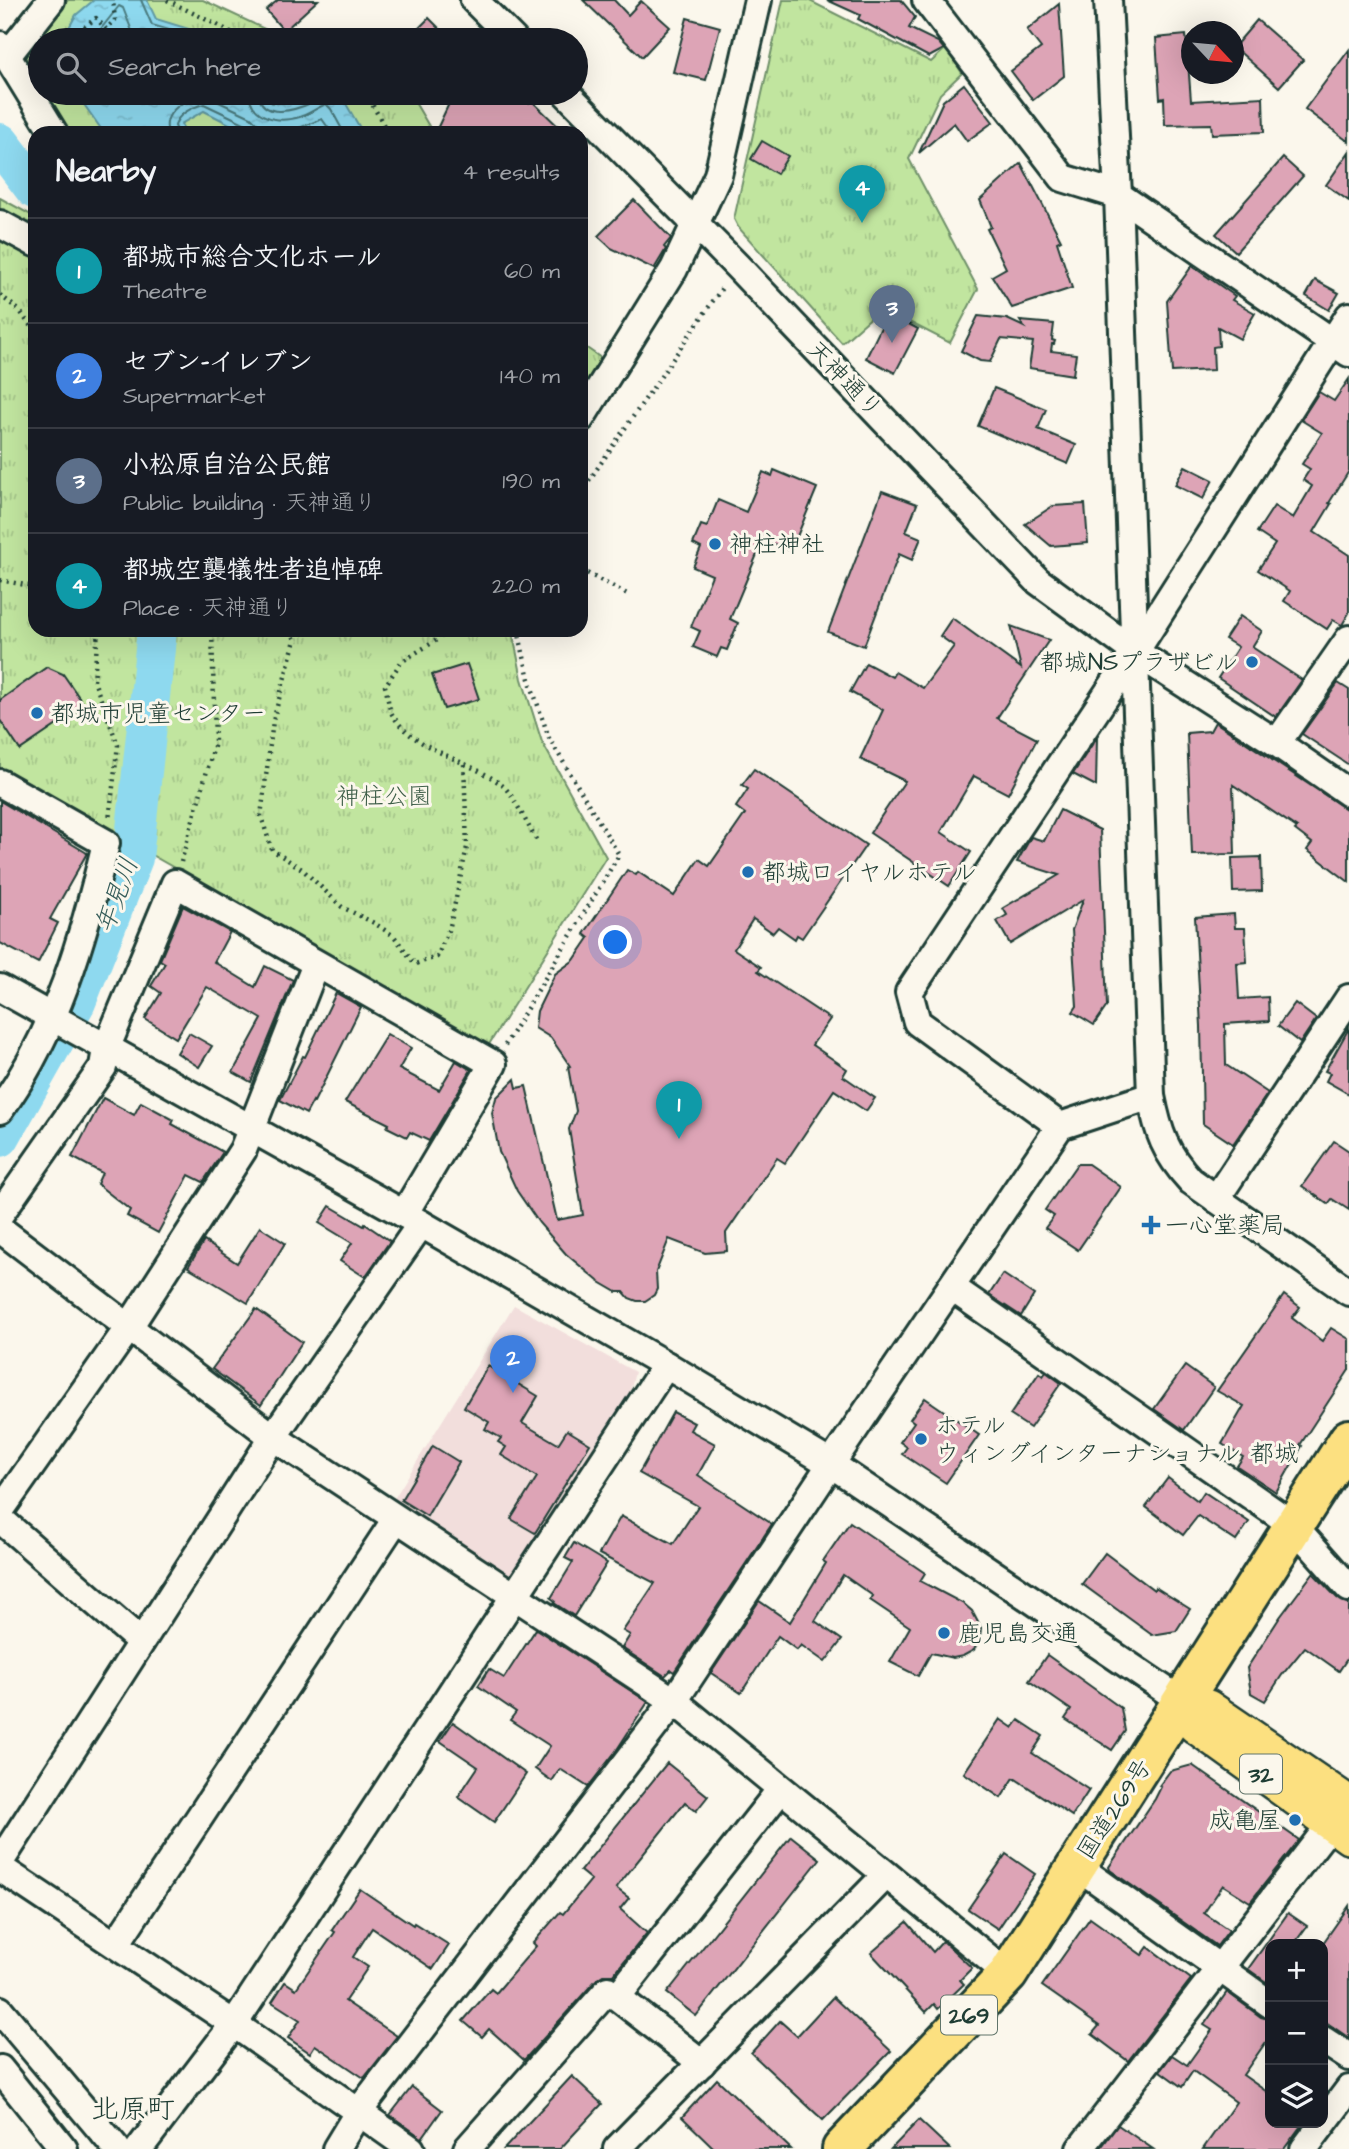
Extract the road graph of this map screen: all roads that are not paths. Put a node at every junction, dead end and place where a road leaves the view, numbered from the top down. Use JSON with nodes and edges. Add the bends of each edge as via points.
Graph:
{"nodes":[{"id":1,"x":51,"y":0,"type":"edge"},
{"id":2,"x":474,"y":0,"type":"edge"},
{"id":3,"x":758,"y":0,"type":"edge"},
{"id":4,"x":926,"y":0,"type":"edge"},
{"id":5,"x":1108,"y":0,"type":"edge"},
{"id":6,"x":502,"y":28,"type":"edge"},
{"id":7,"x":4,"y":51,"type":"edge"},
{"id":8,"x":28,"y":90,"type":"edge"},
{"id":9,"x":37,"y":105,"type":"edge"},
{"id":10,"x":578,"y":105,"type":"edge"},
{"id":11,"x":50,"y":126,"type":"edge"},
{"id":12,"x":1118,"y":195,"type":"junction"},
{"id":13,"x":0,"y":224,"type":"edge"},
{"id":14,"x":696,"y":225,"type":"junction"},
{"id":15,"x":28,"y":239,"type":"edge"},
{"id":16,"x":1349,"y":316,"type":"edge"},
{"id":17,"x":1341,"y":347,"type":"edge"},
{"id":18,"x":588,"y":407,"type":"edge"},
{"id":19,"x":1349,"y":639,"type":"edge"},
{"id":20,"x":1135,"y":652,"type":"junction"},
{"id":21,"x":1277,"y":743,"type":"junction"},
{"id":22,"x":0,"y":783,"type":"edge"},
{"id":23,"x":1349,"y":793,"type":"edge"},
{"id":24,"x":316,"y":964,"type":"junction"},
{"id":25,"x":0,"y":988,"type":"edge"},
{"id":26,"x":1349,"y":998,"type":"edge"},
{"id":27,"x":53,"y":1019,"type":"junction"},
{"id":28,"x":106,"y":1049,"type":"junction"},
{"id":29,"x":1151,"y":1096,"type":"junction"},
{"id":30,"x":0,"y":1110,"type":"edge"},
{"id":31,"x":1060,"y":1126,"type":"junction"},
{"id":32,"x":252,"y":1130,"type":"junction"},
{"id":33,"x":1216,"y":1199,"type":"junction"},
{"id":34,"x":0,"y":1214,"type":"edge"},
{"id":35,"x":412,"y":1219,"type":"junction"},
{"id":36,"x":0,"y":1229,"type":"edge"},
{"id":37,"x":951,"y":1287,"type":"junction"},
{"id":38,"x":1349,"y":1292,"type":"edge"},
{"id":39,"x":129,"y":1327,"type":"junction"},
{"id":40,"x":666,"y":1365,"type":"junction"},
{"id":41,"x":273,"y":1437,"type":"junction"},
{"id":42,"x":1349,"y":1440,"type":"edge"},
{"id":43,"x":831,"y":1464,"type":"junction"},
{"id":44,"x":0,"y":1511,"type":"edge"},
{"id":45,"x":0,"y":1519,"type":"edge"},
{"id":46,"x":396,"y":1519,"type":"junction"},
{"id":47,"x":1293,"y":1525,"type":"junction"},
{"id":48,"x":1349,"y":1588,"type":"edge"},
{"id":49,"x":515,"y":1597,"type":"junction"},
{"id":50,"x":141,"y":1642,"type":"junction"},
{"id":51,"x":674,"y":1701,"type":"junction"},
{"id":52,"x":1183,"y":1702,"type":"junction"},
{"id":53,"x":781,"y":1789,"type":"junction"},
{"id":54,"x":1343,"y":1821,"type":"edge"},
{"id":55,"x":0,"y":1862,"type":"edge"},
{"id":56,"x":1077,"y":1866,"type":"junction"},
{"id":57,"x":0,"y":1868,"type":"edge"},
{"id":58,"x":886,"y":1875,"type":"junction"},
{"id":59,"x":116,"y":1944,"type":"junction"},
{"id":60,"x":1219,"y":1969,"type":"junction"},
{"id":61,"x":1007,"y":1974,"type":"junction"},
{"id":62,"x":617,"y":1997,"type":"junction"},
{"id":63,"x":1267,"y":2002,"type":"edge"},
{"id":64,"x":0,"y":2010,"type":"edge"},
{"id":65,"x":234,"y":2024,"type":"junction"},
{"id":66,"x":1328,"y":2043,"type":"edge"},
{"id":67,"x":1349,"y":2057,"type":"edge"},
{"id":68,"x":702,"y":2063,"type":"junction"},
{"id":69,"x":0,"y":2069,"type":"edge"},
{"id":70,"x":1349,"y":2089,"type":"edge"},
{"id":71,"x":359,"y":2111,"type":"junction"},
{"id":72,"x":64,"y":2149,"type":"edge"},
{"id":73,"x":117,"y":2149,"type":"edge"},
{"id":74,"x":139,"y":2149,"type":"edge"},
{"id":75,"x":335,"y":2149,"type":"edge"},
{"id":76,"x":411,"y":2149,"type":"edge"},
{"id":77,"x":467,"y":2149,"type":"edge"},
{"id":78,"x":617,"y":2149,"type":"edge"},
{"id":79,"x":842,"y":2149,"type":"edge"},
{"id":80,"x":1080,"y":2149,"type":"edge"},
{"id":81,"x":1304,"y":2149,"type":"edge"}],
"edges":[{"from":1,"to":7,"type":"street"},
{"from":2,"to":6,"type":"street"},
{"from":3,"to":14,"type":"street","via":[[718,175]]},
{"from":4,"to":12,"type":"street","via":[[1063,178]]},
{"from":5,"to":12,"type":"street"},
{"from":7,"to":8,"type":"street"},
{"from":9,"to":11,"type":"street"},
{"from":10,"to":14,"type":"street","name":"天神通り"},
{"from":12,"to":17,"type":"street"},
{"from":12,"to":20,"type":"street"},
{"from":13,"to":15,"type":"street"},
{"from":14,"to":18,"type":"street","via":[[674,269]]},
{"from":14,"to":20,"type":"street","name":"天神通り","via":[[1038,581]]},
{"from":16,"to":17,"type":"street"},
{"from":17,"to":20,"type":"street"},
{"from":19,"to":21,"type":"street"},
{"from":20,"to":21,"type":"street","name":"天神通り"},
{"from":20,"to":29,"type":"street"},
{"from":20,"to":31,"type":"street","via":[[909,992],[916,1022]]},
{"from":21,"to":23,"type":"street","name":"天神通り"},
{"from":22,"to":27,"type":"street","via":[[106,843],[90,913]]},
{"from":24,"to":28,"type":"street","via":[[175,883]]},
{"from":24,"to":32,"type":"street"},
{"from":24,"to":35,"type":"street","via":[[493,1064]]},
{"from":25,"to":27,"type":"street"},
{"from":26,"to":33,"type":"street"},
{"from":27,"to":28,"type":"street"},
{"from":27,"to":30,"type":"street"},
{"from":28,"to":32,"type":"street"},
{"from":28,"to":34,"type":"street","via":[[103,1067]]},
{"from":29,"to":31,"type":"street"},
{"from":29,"to":33,"type":"street","via":[[1158,1132],[1174,1162]]},
{"from":31,"to":37,"type":"street"},
{"from":32,"to":35,"type":"street"},
{"from":32,"to":39,"type":"street"},
{"from":33,"to":38,"type":"street"},
{"from":35,"to":40,"type":"street"},
{"from":35,"to":41,"type":"street"},
{"from":36,"to":39,"type":"street"},
{"from":37,"to":43,"type":"street"},
{"from":37,"to":47,"type":"street"},
{"from":39,"to":41,"type":"street"},
{"from":39,"to":44,"type":"street"},
{"from":40,"to":43,"type":"street"},
{"from":40,"to":49,"type":"street"},
{"from":41,"to":46,"type":"street"},
{"from":41,"to":50,"type":"street"},
{"from":42,"to":47,"type":"highway","name":"国道269号","number":"269"},
{"from":43,"to":51,"type":"street"},
{"from":43,"to":52,"type":"street"},
{"from":45,"to":50,"type":"street"},
{"from":46,"to":49,"type":"street"},
{"from":46,"to":59,"type":"street"},
{"from":47,"to":48,"type":"street"},
{"from":47,"to":52,"type":"highway","name":"国道269号","number":"269"},
{"from":49,"to":51,"type":"street"},
{"from":49,"to":65,"type":"street"},
{"from":50,"to":55,"type":"street"},
{"from":51,"to":53,"type":"street"},
{"from":51,"to":71,"type":"street"},
{"from":52,"to":54,"type":"main road","number":"32","via":[[1208,1707]]},
{"from":52,"to":56,"type":"highway","name":"国道269号","number":"269"},
{"from":53,"to":58,"type":"street"},
{"from":53,"to":62,"type":"street"},
{"from":54,"to":60,"type":"street"},
{"from":56,"to":60,"type":"street"},
{"from":56,"to":61,"type":"highway","name":"国道269号","number":"269"},
{"from":57,"to":59,"type":"street"},
{"from":58,"to":61,"type":"street"},
{"from":58,"to":68,"type":"street"},
{"from":59,"to":65,"type":"street"},
{"from":60,"to":63,"type":"street"},
{"from":60,"to":80,"type":"street"},
{"from":61,"to":79,"type":"highway","name":"国道269号","number":"269"},
{"from":62,"to":68,"type":"street"},
{"from":62,"to":77,"type":"street","via":[[608,1990]]},
{"from":64,"to":73,"type":"street"},
{"from":65,"to":71,"type":"street"},
{"from":65,"to":74,"type":"street"},
{"from":66,"to":67,"type":"street"},
{"from":68,"to":78,"type":"street"},
{"from":69,"to":72,"type":"street"},
{"from":70,"to":81,"type":"street"},
{"from":71,"to":75,"type":"street"},
{"from":71,"to":76,"type":"street"}]}
